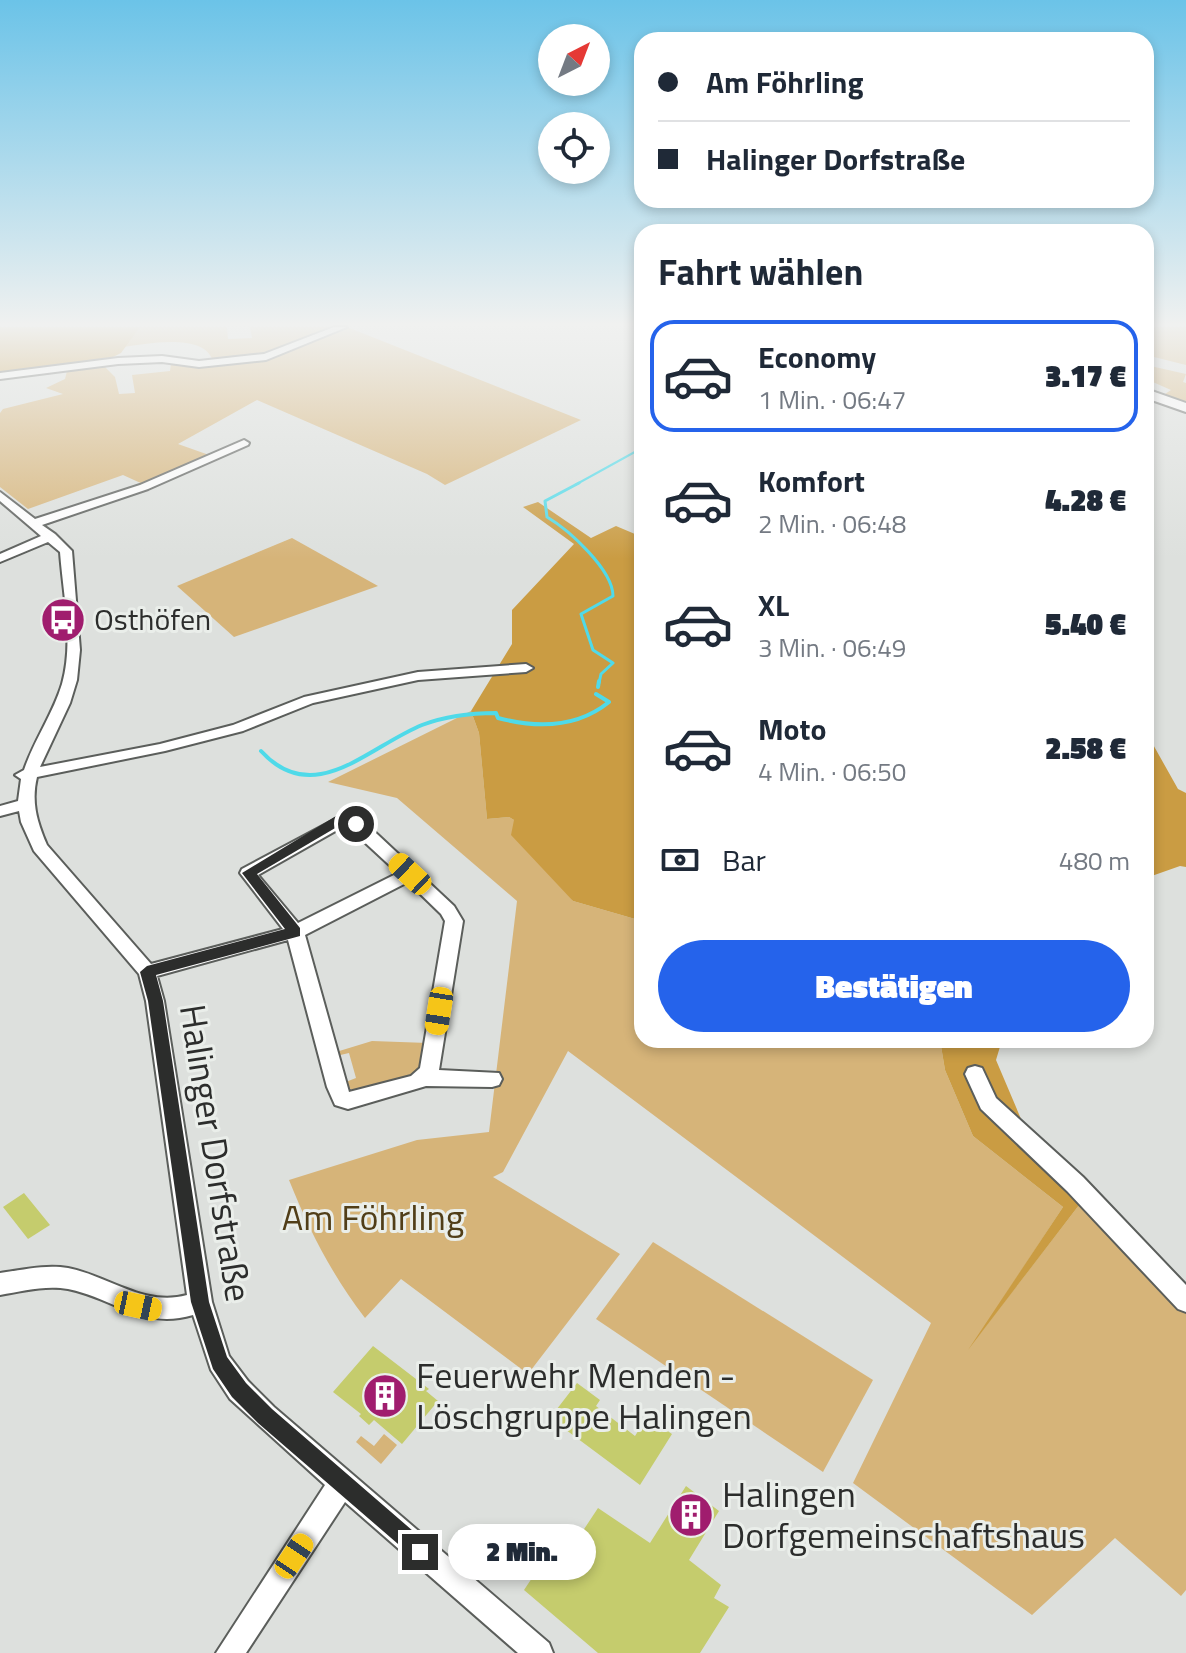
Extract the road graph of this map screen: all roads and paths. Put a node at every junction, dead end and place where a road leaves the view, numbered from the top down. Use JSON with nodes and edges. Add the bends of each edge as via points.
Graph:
{"nodes":[{"id":1,"x":244,"y":443,"type":"dead end"},
{"id":2,"x":0,"y":495,"type":"edge"},
{"id":3,"x":35,"y":523,"type":"junction"},
{"id":4,"x":51,"y":536,"type":"junction"},
{"id":5,"x":0,"y":558,"type":"edge"},
{"id":6,"x":526,"y":668,"type":"dead end"},
{"id":7,"x":23,"y":775,"type":"junction"},
{"id":8,"x":20,"y":806,"type":"junction"},
{"id":9,"x":0,"y":811,"type":"edge"},
{"id":10,"x":410,"y":874,"type":"junction"},
{"id":11,"x":295,"y":932,"type":"junction"},
{"id":12,"x":147,"y":972,"type":"junction"},
{"id":13,"x":975,"y":1074,"type":"dead end"},
{"id":14,"x":425,"y":1078,"type":"junction"},
{"id":15,"x":492,"y":1079,"type":"dead end"},
{"id":16,"x":0,"y":1284,"type":"edge"},
{"id":17,"x":1186,"y":1301,"type":"edge"},
{"id":18,"x":200,"y":1302,"type":"junction"},
{"id":19,"x":342,"y":1483,"type":"junction"},
{"id":20,"x":230,"y":1653,"type":"edge"},
{"id":21,"x":539,"y":1653,"type":"edge"}],
"edges":[{"from":1,"to":3,"type":"street","via":[[144,487]]},
{"from":2,"to":3,"type":"street"},
{"from":3,"to":4,"type":"street"},
{"from":4,"to":5,"type":"street"},
{"from":4,"to":7,"type":"street","via":[[66,551],[71,677],[64,701]]},
{"from":6,"to":7,"type":"street","via":[[418,676],[309,700],[238,728],[160,748]]},
{"from":7,"to":8,"type":"street"},
{"from":8,"to":9,"type":"street"},
{"from":8,"to":12,"type":"street","name":"Halinger Dorfstraße","via":[[40,847]]},
{"from":10,"to":11,"type":"street"},
{"from":10,"to":11,"type":"street","via":[[356,824],[337,821],[248,873]]},
{"from":10,"to":14,"type":"street","via":[[454,921]]},
{"from":11,"to":12,"type":"street"},
{"from":11,"to":14,"type":"street","via":[[342,1099],[357,1100]]},
{"from":12,"to":18,"type":"street","name":"Halinger Dorfstraße"},
{"from":13,"to":17,"type":"street","via":[[988,1103],[1075,1184]]},
{"from":14,"to":15,"type":"street"},
{"from":16,"to":18,"type":"street","via":[[67,1278],[154,1309],[176,1311]]},
{"from":18,"to":19,"type":"street","name":"Halinger Dorfstraße","via":[[219,1362],[239,1390]]},
{"from":19,"to":20,"type":"street"},
{"from":19,"to":21,"type":"street","name":"Halinger Dorfstraße"}]}
